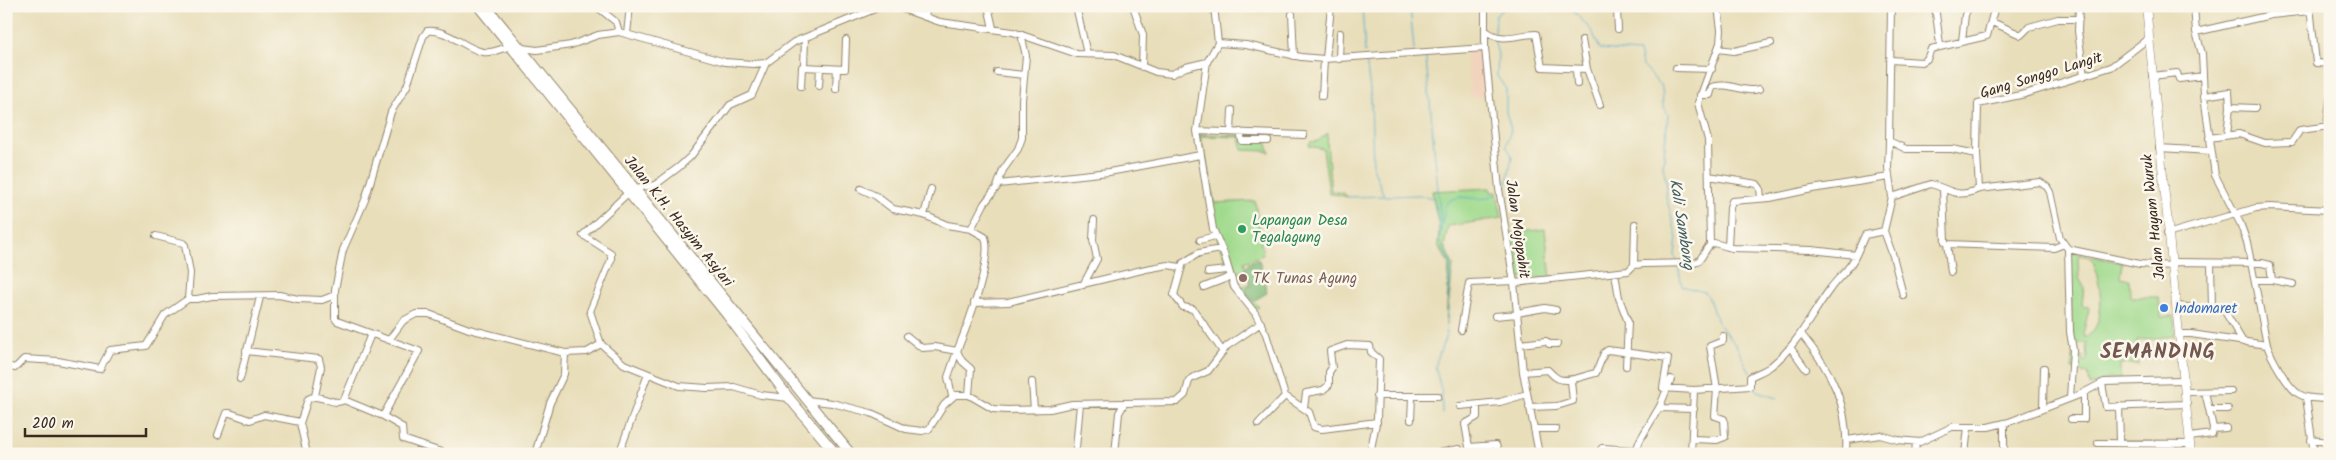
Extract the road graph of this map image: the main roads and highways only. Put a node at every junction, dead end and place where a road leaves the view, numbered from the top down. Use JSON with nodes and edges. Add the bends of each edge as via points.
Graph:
{"nodes":[{"id":1,"x":478,"y":6,"type":"edge"},
{"id":2,"x":486,"y":6,"type":"edge"},
{"id":3,"x":2146,"y":6,"type":"edge"},
{"id":4,"x":563,"y":98,"type":"junction"},
{"id":5,"x":583,"y":139,"type":"junction"},
{"id":6,"x":598,"y":142,"type":"junction"},
{"id":7,"x":625,"y":190,"type":"junction"},
{"id":8,"x":848,"y":452,"type":"edge"},
{"id":9,"x":836,"y":454,"type":"edge"},
{"id":10,"x":2191,"y":454,"type":"edge"}],
"edges":[{"from":1,"to":5,"type":"highway","name":"Jalan K.H. Hasyim Asy'ari"},
{"from":2,"to":4,"type":"highway","name":"Jalan K.H. Hasyim Asy'ari"},
{"from":3,"to":10,"type":"main road","name":"Jalan Hayam Wuruk"},
{"from":4,"to":5,"type":"highway","via":[[563,107],[588,137]]},
{"from":4,"to":6,"type":"highway","name":"Jalan K.H. Hasyim Asy'ari"},
{"from":5,"to":7,"type":"highway","name":"Jalan K.H. Hasyim Asy'ari"},
{"from":6,"to":7,"type":"highway","via":[[593,141],[621,177]]},
{"from":6,"to":8,"type":"highway","name":"Jalan K.H. Hasyim Asy'ari"},
{"from":7,"to":9,"type":"highway","name":"Jalan K.H. Hasyim Asy'ari"}]}
